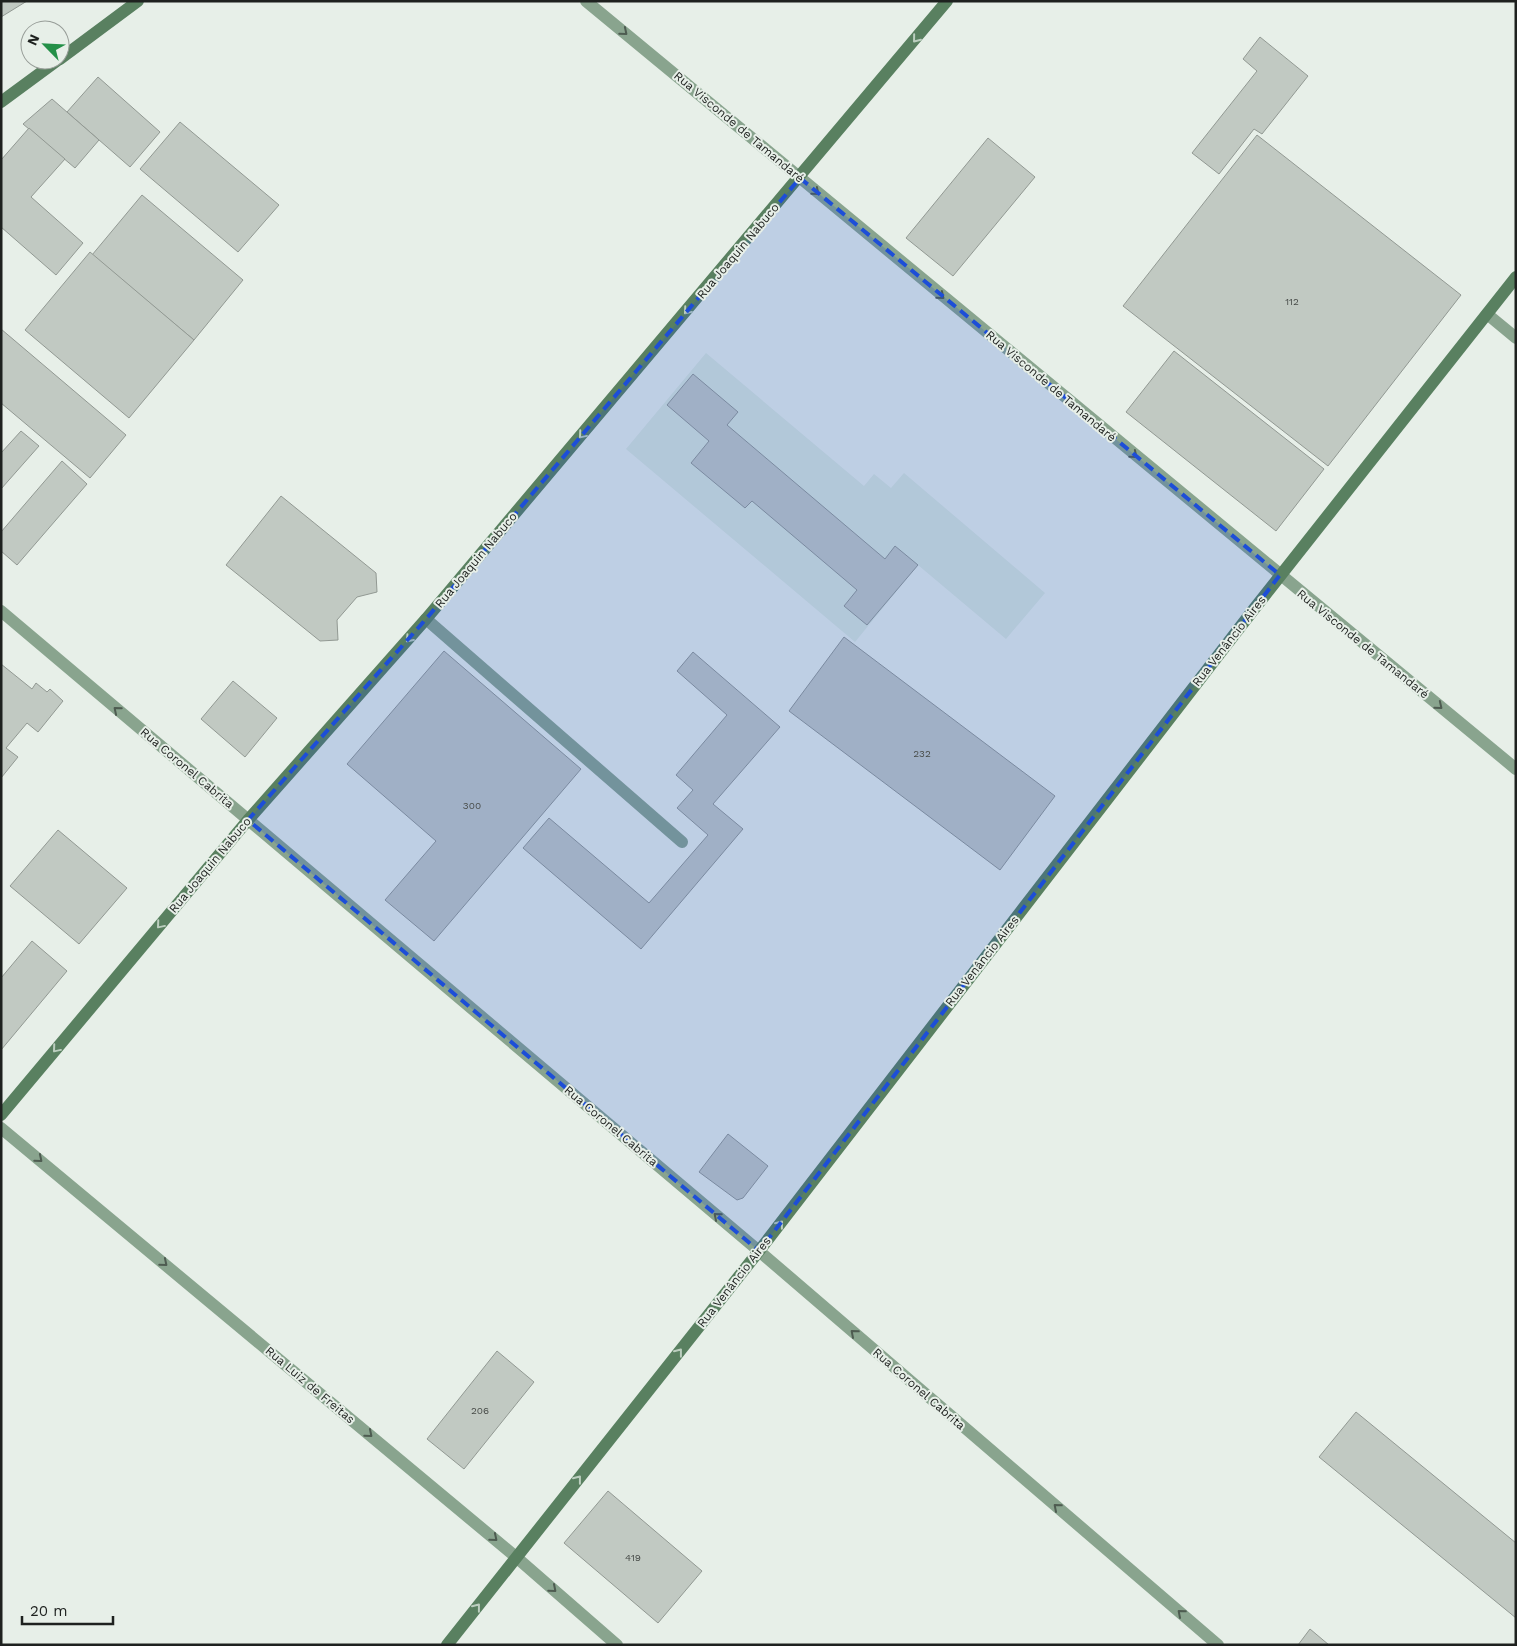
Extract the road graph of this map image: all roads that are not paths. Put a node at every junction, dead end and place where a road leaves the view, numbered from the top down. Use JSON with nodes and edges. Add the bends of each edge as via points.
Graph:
{"nodes":[{"id":1,"x":138,"y":1,"type":"edge"},
{"id":2,"x":586,"y":1,"type":"edge"},
{"id":3,"x":947,"y":1,"type":"edge"},
{"id":4,"x":70,"y":51,"type":"edge"},
{"id":5,"x":44,"y":70,"type":"edge"},
{"id":6,"x":1,"y":102,"type":"edge"},
{"id":7,"x":800,"y":178,"type":"junction"},
{"id":8,"x":1516,"y":277,"type":"edge"},
{"id":9,"x":1487,"y":314,"type":"junction"},
{"id":10,"x":1516,"y":338,"type":"edge"},
{"id":11,"x":1280,"y":575,"type":"junction"},
{"id":12,"x":1,"y":611,"type":"edge"},
{"id":13,"x":426,"y":619,"type":"junction"},
{"id":14,"x":1516,"y":769,"type":"edge"},
{"id":15,"x":248,"y":820,"type":"junction"},
{"id":16,"x":682,"y":842,"type":"dead end"},
{"id":17,"x":1,"y":1115,"type":"edge"},
{"id":18,"x":1,"y":1128,"type":"edge"},
{"id":19,"x":759,"y":1251,"type":"junction"},
{"id":20,"x":516,"y":1557,"type":"junction"},
{"id":21,"x":447,"y":1645,"type":"edge"},
{"id":22,"x":617,"y":1645,"type":"edge"},
{"id":23,"x":1218,"y":1645,"type":"edge"}],
"edges":[{"from":1,"to":4,"type":"street"},
{"from":2,"to":7,"type":"street","name":"Rua Visconde de Tamandaré","one_way":true},
{"from":3,"to":7,"type":"street","name":"Rua Joaquin Nabuco","one_way":true},
{"from":5,"to":6,"type":"street"},
{"from":7,"to":11,"type":"street","name":"Rua Visconde de Tamandaré","one_way":true},
{"from":7,"to":13,"type":"street","name":"Rua Joaquin Nabuco","one_way":true},
{"from":8,"to":9,"type":"street","name":"Rua Venâncio Aires"},
{"from":9,"to":10,"type":"street"},
{"from":9,"to":11,"type":"street","name":"Rua Venâncio Aires"},
{"from":11,"to":14,"type":"street","name":"Rua Visconde de Tamandaré","one_way":true},
{"from":19,"to":11,"type":"street","name":"Rua Venâncio Aires","one_way":true},
{"from":15,"to":12,"type":"street","name":"Rua Coronel Cabrita","one_way":true},
{"from":13,"to":15,"type":"street","name":"Rua Joaquin Nabuco","one_way":true},
{"from":13,"to":16,"type":"street"},
{"from":15,"to":17,"type":"street","name":"Rua Joaquin Nabuco","one_way":true},
{"from":19,"to":15,"type":"street","name":"Rua Coronel Cabrita","one_way":true},
{"from":18,"to":20,"type":"street","name":"Rua Luiz de Freitas","one_way":true},
{"from":20,"to":19,"type":"street","name":"Rua Venâncio Aires","one_way":true},
{"from":23,"to":19,"type":"street","name":"Rua Coronel Cabrita","one_way":true},
{"from":21,"to":20,"type":"street","name":"Rua Venâncio Aires","one_way":true},
{"from":20,"to":22,"type":"street","name":"Rua Luiz de Freitas","one_way":true}]}
